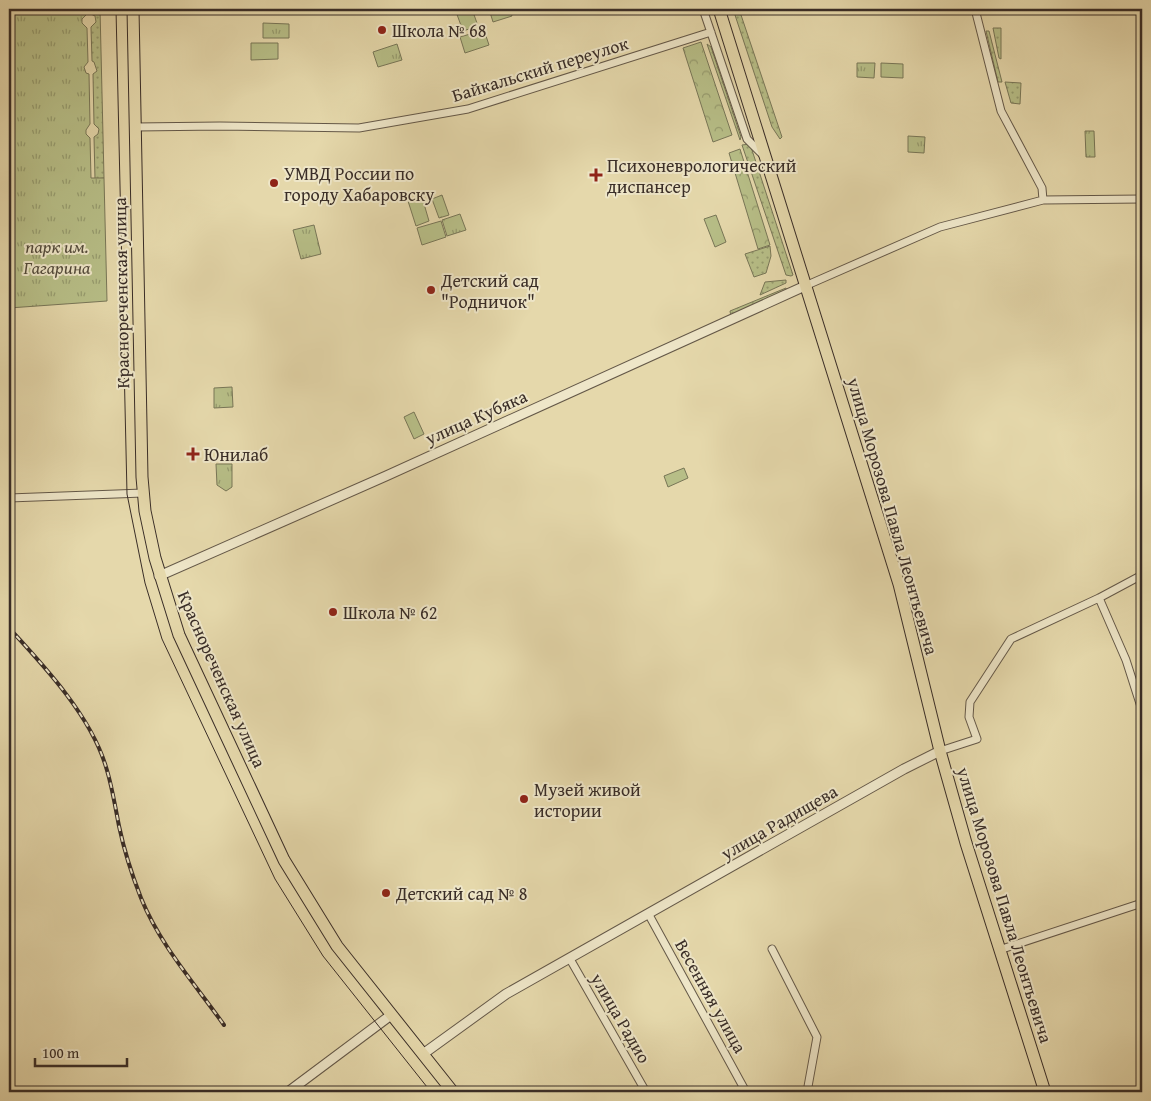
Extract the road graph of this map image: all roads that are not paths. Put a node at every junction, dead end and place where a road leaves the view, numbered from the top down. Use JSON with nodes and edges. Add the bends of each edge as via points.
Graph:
{"nodes":[{"id":1,"x":133,"y":9,"type":"edge"},
{"id":2,"x":703,"y":9,"type":"edge"},
{"id":3,"x":719,"y":9,"type":"edge"},
{"id":4,"x":975,"y":9,"type":"edge"},
{"id":5,"x":711,"y":32,"type":"junction"},
{"id":6,"x":136,"y":127,"type":"junction"},
{"id":7,"x":766,"y":158,"type":"junction"},
{"id":8,"x":1142,"y":199,"type":"edge"},
{"id":9,"x":1043,"y":200,"type":"junction"},
{"id":10,"x":805,"y":286,"type":"junction"},
{"id":11,"x":143,"y":493,"type":"junction"},
{"id":12,"x":9,"y":498,"type":"edge"},
{"id":13,"x":1142,"y":575,"type":"edge"},
{"id":14,"x":159,"y":576,"type":"junction"},
{"id":15,"x":1099,"y":598,"type":"junction"},
{"id":16,"x":1142,"y":710,"type":"edge"},
{"id":17,"x":940,"y":752,"type":"junction"},
{"id":18,"x":1142,"y":903,"type":"edge"},
{"id":19,"x":649,"y":915,"type":"junction"},
{"id":20,"x":772,"y":949,"type":"dead end"},
{"id":21,"x":999,"y":950,"type":"junction"},
{"id":22,"x":570,"y":959,"type":"junction"},
{"id":23,"x":391,"y":1016,"type":"junction"},
{"id":24,"x":423,"y":1054,"type":"junction"},
{"id":25,"x":288,"y":1092,"type":"edge"},
{"id":26,"x":453,"y":1092,"type":"edge"},
{"id":27,"x":646,"y":1092,"type":"edge"},
{"id":28,"x":746,"y":1092,"type":"edge"},
{"id":29,"x":807,"y":1092,"type":"edge"},
{"id":30,"x":1045,"y":1092,"type":"edge"}],
"edges":[{"from":1,"to":6,"type":"main road","name":"Краснореченская улица"},
{"from":2,"to":5,"type":"street"},
{"from":3,"to":7,"type":"main road","name":"улица Морозова Павла Леонтьевича"},
{"from":4,"to":9,"type":"street","via":[[1001,111],[1042,188]]},
{"from":5,"to":6,"type":"street","name":"Байкальский переулок","via":[[468,109],[358,128]]},
{"from":5,"to":7,"type":"street","via":[[748,139]]},
{"from":6,"to":11,"type":"main road","name":"Краснореченская улица"},
{"from":7,"to":10,"type":"main road","name":"улица Морозова Павла Леонтьевича"},
{"from":8,"to":9,"type":"street"},
{"from":9,"to":10,"type":"street","via":[[940,227]]},
{"from":10,"to":14,"type":"street","name":"улица Кубяка"},
{"from":10,"to":17,"type":"main road","name":"улица Морозова Павла Леонтьевича","via":[[899,584]]},
{"from":11,"to":12,"type":"street"},
{"from":11,"to":14,"type":"main road","name":"Краснореченская улица"},
{"from":13,"to":15,"type":"street"},
{"from":14,"to":23,"type":"main road","name":"Краснореченская улица","via":[[179,635],[284,860],[337,946]]},
{"from":15,"to":16,"type":"street","via":[[1126,660]]},
{"from":15,"to":17,"type":"street","name":"улица Радищева","via":[[1011,639],[970,702],[970,717],[977,739]]},
{"from":17,"to":19,"type":"street","name":"улица Радищева","via":[[904,769]]},
{"from":17,"to":21,"type":"main road","name":"улица Морозова Павла Леонтьевича"},
{"from":18,"to":21,"type":"street"},
{"from":19,"to":22,"type":"street","name":"улица Радищева"},
{"from":19,"to":28,"type":"street","name":"Весенняя улица"},
{"from":20,"to":29,"type":"street","via":[[817,1036]]},
{"from":21,"to":30,"type":"main road","name":"улица Морозова Павла Леонтьевича"},
{"from":22,"to":24,"type":"street","name":"улица Радищева","via":[[506,994]]},
{"from":22,"to":27,"type":"street","name":"улица Радио"},
{"from":23,"to":24,"type":"main road","name":"Краснореченская улица"},
{"from":23,"to":25,"type":"street"},
{"from":24,"to":26,"type":"main road","name":"Краснореченская улица"}]}
